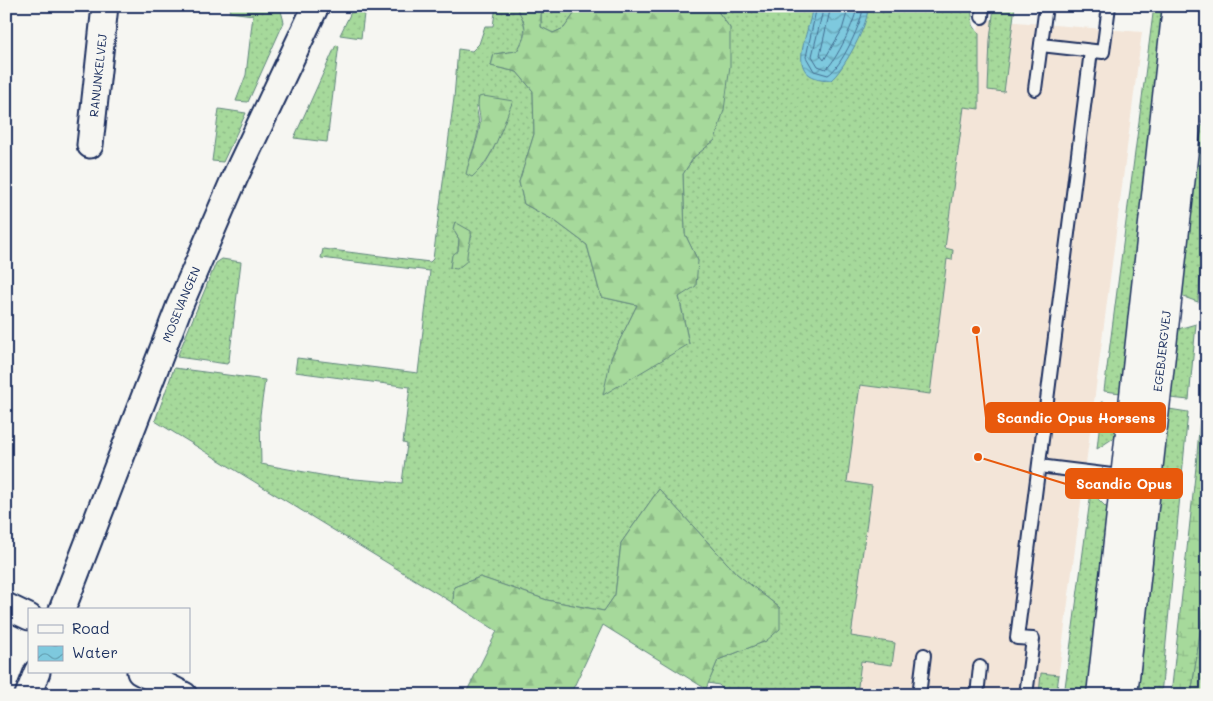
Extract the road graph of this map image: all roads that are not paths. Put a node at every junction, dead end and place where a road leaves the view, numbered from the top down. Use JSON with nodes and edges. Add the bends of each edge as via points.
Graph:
{"nodes":[{"id":1,"x":106,"y":6,"type":"edge"},
{"id":2,"x":1046,"y":6,"type":"edge"},
{"id":3,"x":1110,"y":6,"type":"edge"},
{"id":4,"x":1177,"y":6,"type":"edge"},
{"id":5,"x":1200,"y":6,"type":"edge"},
{"id":6,"x":307,"y":9,"type":"edge"},
{"id":7,"x":1041,"y":45,"type":"junction"},
{"id":8,"x":1090,"y":51,"type":"junction"},
{"id":9,"x":1036,"y":89,"type":"dead end"},
{"id":10,"x":1187,"y":106,"type":"edge"},
{"id":11,"x":90,"y":145,"type":"dead end"},
{"id":12,"x":1039,"y":466,"type":"junction"},
{"id":13,"x":1136,"y":478,"type":"junction"},
{"id":14,"x":6,"y":606,"type":"edge"},
{"id":15,"x":63,"y":608,"type":"edge"},
{"id":16,"x":28,"y":617,"type":"edge"},
{"id":17,"x":924,"y":655,"type":"dead end"},
{"id":18,"x":980,"y":667,"type":"dead end"},
{"id":19,"x":36,"y":674,"type":"edge"},
{"id":20,"x":144,"y":674,"type":"edge"},
{"id":21,"x":28,"y":695,"type":"edge"},
{"id":22,"x":184,"y":695,"type":"edge"},
{"id":23,"x":919,"y":695,"type":"edge"},
{"id":24,"x":977,"y":695,"type":"edge"},
{"id":25,"x":1026,"y":695,"type":"edge"},
{"id":26,"x":1101,"y":695,"type":"edge"},
{"id":27,"x":1123,"y":695,"type":"edge"}],
"edges":[{"from":1,"to":11,"type":"street","name":"RANUNKELVEJ"},
{"from":2,"to":7,"type":"lane"},
{"from":3,"to":8,"type":"lane","via":[[1104,52]]},
{"from":4,"to":10,"type":"street","name":"EGEBJERGVEJ"},
{"from":5,"to":10,"type":"street","name":"EGEBJERGVEJ"},
{"from":6,"to":15,"type":"street","name":"MOSEVANGEN","via":[[179,307]]},
{"from":7,"to":8,"type":"lane"},
{"from":7,"to":9,"type":"lane"},
{"from":8,"to":12,"type":"lane"},
{"from":10,"to":13,"type":"street","name":"EGEBJERGVEJ"},
{"from":12,"to":13,"type":"lane"},
{"from":12,"to":25,"type":"lane","via":[[1017,638],[1033,640]]},
{"from":13,"to":26,"type":"street","name":"EGEBJERGVEJ"},
{"from":13,"to":27,"type":"street","name":"EGEBJERGVEJ"},
{"from":14,"to":16,"type":"street"},
{"from":17,"to":23,"type":"lane"},
{"from":18,"to":24,"type":"lane"},
{"from":19,"to":21,"type":"street"},
{"from":20,"to":22,"type":"street"}]}
